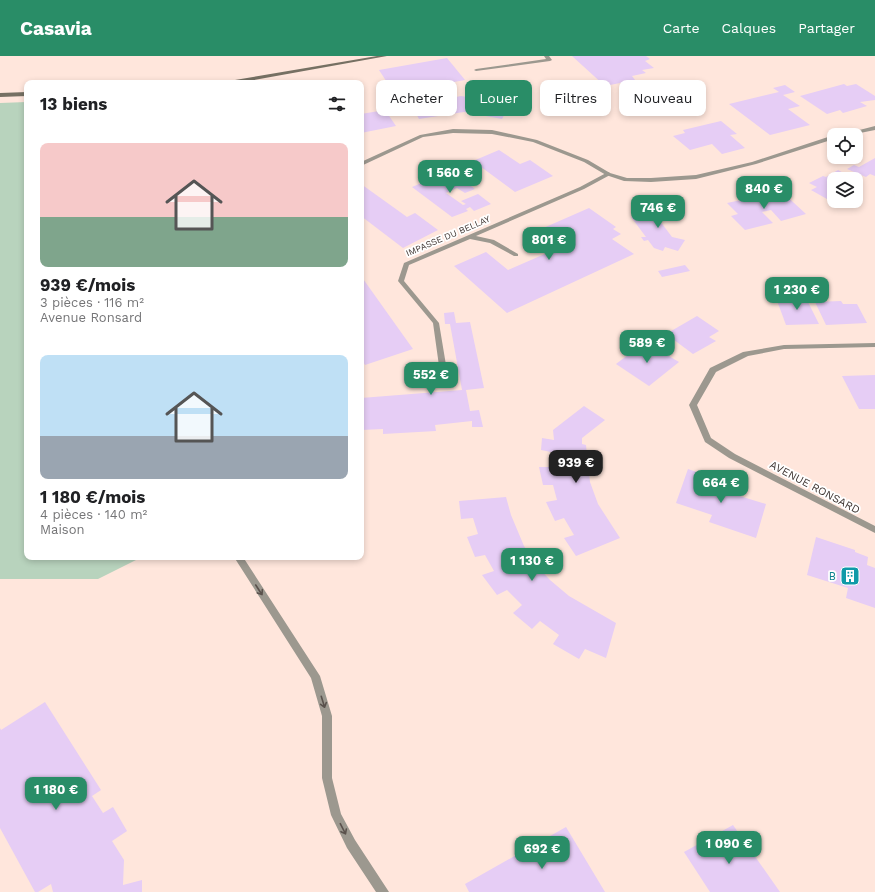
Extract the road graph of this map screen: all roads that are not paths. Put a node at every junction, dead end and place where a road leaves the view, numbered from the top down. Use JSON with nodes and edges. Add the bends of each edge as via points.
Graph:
{"nodes":[{"id":1,"x":385,"y":56,"type":"edge"},
{"id":2,"x":546,"y":56,"type":"edge"},
{"id":3,"x":476,"y":70,"type":"dead end"},
{"id":4,"x":247,"y":80,"type":"edge"},
{"id":5,"x":24,"y":94,"type":"edge"},
{"id":6,"x":0,"y":95,"type":"edge"},
{"id":7,"x":875,"y":128,"type":"edge"},
{"id":8,"x":863,"y":131,"type":"edge"},
{"id":9,"x":827,"y":139,"type":"edge"},
{"id":10,"x":364,"y":163,"type":"edge"},
{"id":11,"x":608,"y":174,"type":"junction"},
{"id":12,"x":470,"y":237,"type":"junction"},
{"id":13,"x":516,"y":255,"type":"dead end"},
{"id":14,"x":875,"y":345,"type":"edge"},
{"id":15,"x":443,"y":371,"type":"dead end"},
{"id":16,"x":875,"y":530,"type":"edge"},
{"id":17,"x":240,"y":560,"type":"edge"},
{"id":18,"x":382,"y":892,"type":"edge"}],
"edges":[{"from":1,"to":4,"type":"street"},
{"from":2,"to":3,"type":"street","via":[[550,60]]},
{"from":5,"to":6,"type":"street"},
{"from":7,"to":8,"type":"street"},
{"from":9,"to":11,"type":"street","via":[[754,163],[696,177],[626,180]]},
{"from":10,"to":11,"type":"street","via":[[422,136],[453,131],[492,132],[535,141],[586,161]]},
{"from":11,"to":12,"type":"street","name":"IMPASSE DU BELLAY"},
{"from":12,"to":13,"type":"street","via":[[492,241]]},
{"from":12,"to":15,"type":"street","name":"IMPASSE DU BELLAY","via":[[406,264],[401,281],[436,323]]},
{"from":14,"to":16,"type":"street","name":"AVENUE RONSARD","via":[[784,347],[746,354],[713,370],[693,405],[708,440],[732,456]]},
{"from":17,"to":18,"type":"street","one_way":true,"via":[[315,676],[327,716],[327,778],[336,815]]}]}
